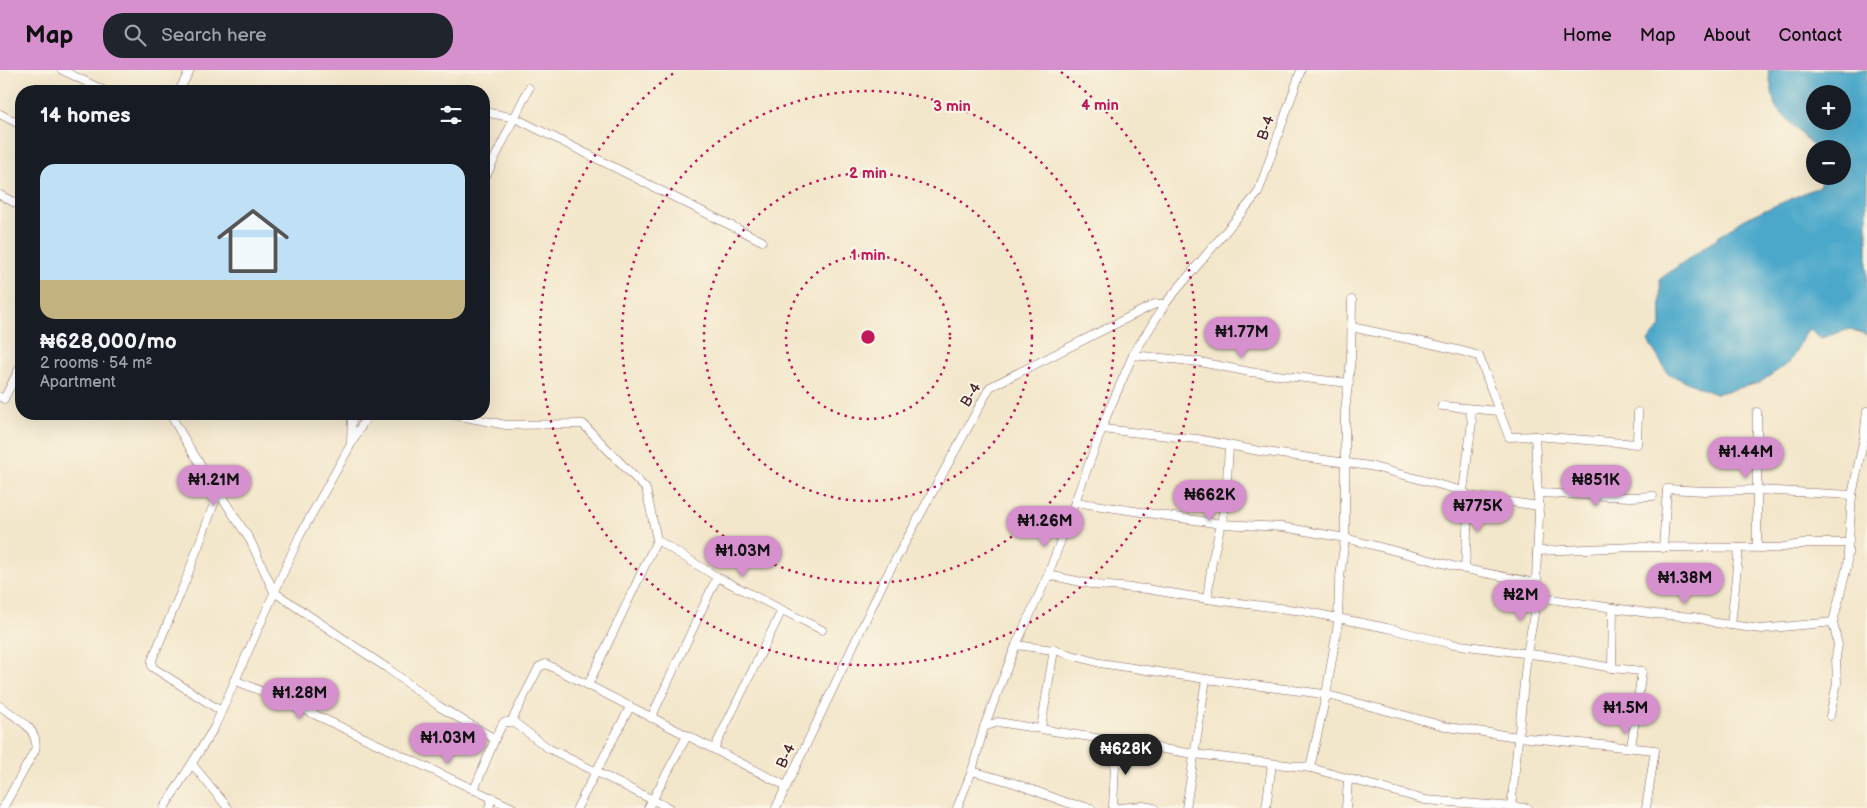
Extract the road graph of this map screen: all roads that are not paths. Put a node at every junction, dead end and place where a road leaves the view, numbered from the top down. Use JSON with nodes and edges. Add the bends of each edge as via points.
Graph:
{"nodes":[{"id":1,"x":62,"y":70,"type":"edge"},
{"id":2,"x":190,"y":70,"type":"edge"},
{"id":3,"x":1302,"y":70,"type":"edge"},
{"id":4,"x":92,"y":85,"type":"edge"},
{"id":5,"x":182,"y":85,"type":"edge"},
{"id":6,"x":530,"y":88,"type":"dead end"},
{"id":7,"x":490,"y":113,"type":"edge"},
{"id":8,"x":0,"y":114,"type":"edge"},
{"id":9,"x":515,"y":118,"type":"junction"},
{"id":10,"x":15,"y":122,"type":"edge"},
{"id":11,"x":490,"y":168,"type":"edge"},
{"id":12,"x":0,"y":195,"type":"edge"},
{"id":13,"x":15,"y":203,"type":"edge"},
{"id":14,"x":762,"y":241,"type":"dead end"},
{"id":15,"x":1352,"y":300,"type":"dead end"},
{"id":16,"x":1165,"y":304,"type":"junction"},
{"id":17,"x":1352,"y":327,"type":"junction"},
{"id":18,"x":1132,"y":355,"type":"junction"},
{"id":19,"x":15,"y":379,"type":"edge"},
{"id":20,"x":1349,"y":383,"type":"junction"},
{"id":21,"x":0,"y":397,"type":"edge"},
{"id":22,"x":1442,"y":406,"type":"dead end"},
{"id":23,"x":1470,"y":409,"type":"junction"},
{"id":24,"x":1499,"y":410,"type":"junction"},
{"id":25,"x":1867,"y":411,"type":"edge"},
{"id":26,"x":1638,"y":412,"type":"dead end"},
{"id":27,"x":1758,"y":412,"type":"dead end"},
{"id":28,"x":174,"y":420,"type":"edge"},
{"id":29,"x":352,"y":420,"type":"edge"},
{"id":30,"x":365,"y":420,"type":"edge"},
{"id":31,"x":480,"y":420,"type":"edge"},
{"id":32,"x":1102,"y":429,"type":"junction"},
{"id":33,"x":1535,"y":436,"type":"junction"},
{"id":34,"x":351,"y":445,"type":"junction"},
{"id":35,"x":1229,"y":447,"type":"junction"},
{"id":36,"x":1344,"y":462,"type":"junction"},
{"id":37,"x":1757,"y":490,"type":"junction"},
{"id":38,"x":218,"y":492,"type":"junction"},
{"id":39,"x":1466,"y":494,"type":"junction"},
{"id":40,"x":1538,"y":494,"type":"junction"},
{"id":41,"x":1852,"y":494,"type":"junction"},
{"id":42,"x":1653,"y":496,"type":"dead end"},
{"id":43,"x":1075,"y":502,"type":"junction"},
{"id":44,"x":1539,"y":506,"type":"junction"},
{"id":45,"x":1221,"y":524,"type":"junction"},
{"id":46,"x":1345,"y":538,"type":"junction"},
{"id":47,"x":657,"y":540,"type":"junction"},
{"id":48,"x":1848,"y":543,"type":"junction"},
{"id":49,"x":1663,"y":548,"type":"junction"},
{"id":50,"x":1739,"y":548,"type":"junction"},
{"id":51,"x":1757,"y":548,"type":"junction"},
{"id":52,"x":1537,"y":552,"type":"junction"},
{"id":53,"x":1465,"y":569,"type":"junction"},
{"id":54,"x":1048,"y":575,"type":"junction"},
{"id":55,"x":716,"y":577,"type":"junction"},
{"id":56,"x":274,"y":592,"type":"junction"},
{"id":57,"x":1537,"y":597,"type":"junction"},
{"id":58,"x":1207,"y":599,"type":"junction"},
{"id":59,"x":1613,"y":608,"type":"junction"},
{"id":60,"x":782,"y":610,"type":"junction"},
{"id":61,"x":1337,"y":617,"type":"junction"},
{"id":62,"x":1833,"y":622,"type":"junction"},
{"id":63,"x":1731,"y":625,"type":"junction"},
{"id":64,"x":822,"y":630,"type":"dead end"},
{"id":65,"x":1016,"y":645,"type":"junction"},
{"id":66,"x":1054,"y":650,"type":"junction"},
{"id":67,"x":1527,"y":654,"type":"junction"},
{"id":68,"x":1612,"y":668,"type":"junction"},
{"id":69,"x":1206,"y":679,"type":"junction"},
{"id":70,"x":234,"y":680,"type":"junction"},
{"id":71,"x":588,"y":685,"type":"junction"},
{"id":72,"x":1326,"y":695,"type":"junction"},
{"id":73,"x":0,"y":706,"type":"edge"},
{"id":74,"x":630,"y":707,"type":"junction"},
{"id":75,"x":221,"y":711,"type":"junction"},
{"id":76,"x":1830,"y":716,"type":"dead end"},
{"id":77,"x":651,"y":718,"type":"junction"},
{"id":78,"x":511,"y":722,"type":"junction"},
{"id":79,"x":984,"y":727,"type":"junction"},
{"id":80,"x":1041,"y":728,"type":"junction"},
{"id":81,"x":687,"y":736,"type":"junction"},
{"id":82,"x":1518,"y":737,"type":"junction"},
{"id":83,"x":496,"y":739,"type":"junction"},
{"id":84,"x":1116,"y":742,"type":"junction"},
{"id":85,"x":1632,"y":747,"type":"junction"},
{"id":86,"x":714,"y":749,"type":"junction"},
{"id":87,"x":1194,"y":754,"type":"junction"},
{"id":88,"x":192,"y":764,"type":"junction"},
{"id":89,"x":1272,"y":764,"type":"junction"},
{"id":90,"x":1310,"y":768,"type":"junction"},
{"id":91,"x":596,"y":771,"type":"junction"},
{"id":92,"x":972,"y":771,"type":"junction"},
{"id":93,"x":1348,"y":780,"type":"junction"},
{"id":94,"x":786,"y":786,"type":"junction"},
{"id":95,"x":474,"y":790,"type":"junction"},
{"id":96,"x":492,"y":797,"type":"junction"},
{"id":97,"x":653,"y":800,"type":"junction"},
{"id":98,"x":1424,"y":804,"type":"edge"},
{"id":99,"x":4,"y":808,"type":"edge"},
{"id":100,"x":164,"y":808,"type":"edge"},
{"id":101,"x":228,"y":808,"type":"edge"},
{"id":102,"x":489,"y":808,"type":"edge"},
{"id":103,"x":513,"y":808,"type":"edge"},
{"id":104,"x":577,"y":808,"type":"edge"},
{"id":105,"x":648,"y":808,"type":"edge"},
{"id":106,"x":669,"y":808,"type":"edge"},
{"id":107,"x":776,"y":808,"type":"edge"},
{"id":108,"x":957,"y":808,"type":"edge"},
{"id":109,"x":1091,"y":808,"type":"edge"},
{"id":110,"x":1113,"y":808,"type":"edge"},
{"id":111,"x":1119,"y":808,"type":"edge"},
{"id":112,"x":1154,"y":808,"type":"edge"},
{"id":113,"x":1186,"y":808,"type":"edge"},
{"id":114,"x":1266,"y":808,"type":"edge"},
{"id":115,"x":1346,"y":808,"type":"edge"},
{"id":116,"x":1511,"y":808,"type":"edge"},
{"id":117,"x":1528,"y":808,"type":"edge"},
{"id":118,"x":1646,"y":808,"type":"edge"}],
"edges":[{"from":1,"to":4,"type":"street"},
{"from":2,"to":5,"type":"street"},
{"from":3,"to":16,"type":"street","name":"B-4","via":[[1258,193]]},
{"from":6,"to":9,"type":"street"},
{"from":7,"to":9,"type":"street"},
{"from":8,"to":10,"type":"street"},
{"from":9,"to":11,"type":"street"},
{"from":9,"to":14,"type":"street"},
{"from":12,"to":13,"type":"street"},
{"from":15,"to":17,"type":"street"},
{"from":16,"to":18,"type":"street"},
{"from":16,"to":94,"type":"street","name":"B-4","via":[[1155,304],[990,387],[885,579]]},
{"from":17,"to":20,"type":"street"},
{"from":17,"to":24,"type":"street","via":[[1443,345],[1479,356]]},
{"from":18,"to":20,"type":"street"},
{"from":18,"to":32,"type":"street"},
{"from":19,"to":21,"type":"street","via":[[4,399]]},
{"from":20,"to":36,"type":"street"},
{"from":22,"to":23,"type":"street"},
{"from":23,"to":24,"type":"street"},
{"from":23,"to":39,"type":"street","via":[[1472,422]]},
{"from":24,"to":33,"type":"street","via":[[1509,437]]},
{"from":25,"to":41,"type":"street"},
{"from":26,"to":33,"type":"street","via":[[1637,444]]},
{"from":27,"to":37,"type":"street"},
{"from":28,"to":38,"type":"street"},
{"from":29,"to":34,"type":"street"},
{"from":30,"to":34,"type":"street"},
{"from":31,"to":47,"type":"street","via":[[506,425],[583,424],[646,488]]},
{"from":32,"to":35,"type":"street","via":[[1197,439]]},
{"from":32,"to":43,"type":"street"},
{"from":33,"to":40,"type":"street"},
{"from":34,"to":56,"type":"street","via":[[300,535]]},
{"from":35,"to":36,"type":"street"},
{"from":35,"to":45,"type":"street"},
{"from":36,"to":39,"type":"street","via":[[1370,466]]},
{"from":36,"to":46,"type":"street"},
{"from":37,"to":41,"type":"street"},
{"from":37,"to":49,"type":"street","via":[[1667,489]]},
{"from":37,"to":51,"type":"street"},
{"from":38,"to":56,"type":"street","via":[[250,540]]},
{"from":38,"to":75,"type":"street","via":[[152,667]]},
{"from":39,"to":44,"type":"street"},
{"from":39,"to":53,"type":"street"},
{"from":40,"to":42,"type":"street"},
{"from":40,"to":44,"type":"street"},
{"from":41,"to":48,"type":"street"},
{"from":43,"to":45,"type":"street"},
{"from":43,"to":54,"type":"street"},
{"from":44,"to":52,"type":"street"},
{"from":45,"to":46,"type":"street","via":[[1283,527]]},
{"from":45,"to":58,"type":"street"},
{"from":46,"to":53,"type":"street"},
{"from":46,"to":61,"type":"street"},
{"from":47,"to":55,"type":"street"},
{"from":47,"to":71,"type":"street"},
{"from":48,"to":51,"type":"street"},
{"from":48,"to":62,"type":"street","via":[[1847,567]]},
{"from":49,"to":50,"type":"street"},
{"from":49,"to":52,"type":"street"},
{"from":50,"to":51,"type":"street"},
{"from":50,"to":63,"type":"street"},
{"from":52,"to":53,"type":"street","via":[[1536,583]]},
{"from":52,"to":57,"type":"street"},
{"from":54,"to":58,"type":"street","via":[[1096,585]]},
{"from":54,"to":65,"type":"street"},
{"from":55,"to":60,"type":"street"},
{"from":55,"to":77,"type":"street"},
{"from":56,"to":70,"type":"street"},
{"from":56,"to":83,"type":"street","via":[[440,707]]},
{"from":57,"to":59,"type":"street"},
{"from":57,"to":67,"type":"street"},
{"from":58,"to":61,"type":"street"},
{"from":59,"to":63,"type":"street","via":[[1694,617]]},
{"from":59,"to":68,"type":"street"},
{"from":60,"to":64,"type":"street"},
{"from":60,"to":86,"type":"street"},
{"from":61,"to":67,"type":"street","via":[[1452,644]]},
{"from":61,"to":72,"type":"street"},
{"from":62,"to":63,"type":"street","via":[[1761,629]]},
{"from":62,"to":76,"type":"street","via":[[1838,645],[1837,683]]},
{"from":65,"to":66,"type":"street"},
{"from":65,"to":79,"type":"street"},
{"from":66,"to":69,"type":"street","via":[[1100,663]]},
{"from":66,"to":80,"type":"street"},
{"from":67,"to":68,"type":"street"},
{"from":67,"to":82,"type":"street"},
{"from":68,"to":85,"type":"street","via":[[1642,671]]},
{"from":69,"to":72,"type":"street"},
{"from":69,"to":87,"type":"street"},
{"from":70,"to":75,"type":"street"},
{"from":70,"to":95,"type":"street"},
{"from":71,"to":74,"type":"street"},
{"from":71,"to":78,"type":"street","via":[[546,664],[540,667]]},
{"from":72,"to":82,"type":"street","via":[[1448,727]]},
{"from":72,"to":90,"type":"street"},
{"from":73,"to":99,"type":"street","via":[[34,732],[37,742]]},
{"from":74,"to":77,"type":"street"},
{"from":74,"to":91,"type":"street"},
{"from":75,"to":88,"type":"street"},
{"from":77,"to":81,"type":"street"},
{"from":78,"to":83,"type":"street","via":[[504,724]]},
{"from":78,"to":91,"type":"street","via":[[548,748]]},
{"from":79,"to":80,"type":"street","via":[[998,722]]},
{"from":79,"to":92,"type":"street"},
{"from":80,"to":84,"type":"street"},
{"from":81,"to":86,"type":"street"},
{"from":81,"to":97,"type":"street"},
{"from":82,"to":85,"type":"street"},
{"from":82,"to":116,"type":"street"},
{"from":83,"to":95,"type":"street"},
{"from":84,"to":87,"type":"street"},
{"from":84,"to":110,"type":"street"},
{"from":85,"to":118,"type":"street","via":[[1655,750]]},
{"from":86,"to":94,"type":"street"},
{"from":87,"to":89,"type":"street"},
{"from":87,"to":113,"type":"street"},
{"from":88,"to":100,"type":"street"},
{"from":88,"to":101,"type":"street"},
{"from":89,"to":90,"type":"street"},
{"from":89,"to":114,"type":"street"},
{"from":90,"to":93,"type":"street"},
{"from":91,"to":97,"type":"street"},
{"from":91,"to":104,"type":"street"},
{"from":92,"to":108,"type":"street"},
{"from":92,"to":109,"type":"street"},
{"from":93,"to":98,"type":"street","via":[[1391,789]]},
{"from":93,"to":115,"type":"street"},
{"from":94,"to":107,"type":"street","name":"B-4"},
{"from":95,"to":96,"type":"street"},
{"from":96,"to":102,"type":"street"},
{"from":96,"to":103,"type":"street"},
{"from":97,"to":105,"type":"street"},
{"from":97,"to":106,"type":"street"},
{"from":98,"to":116,"type":"street"},
{"from":111,"to":112,"type":"street"},
{"from":116,"to":117,"type":"street"}]}
